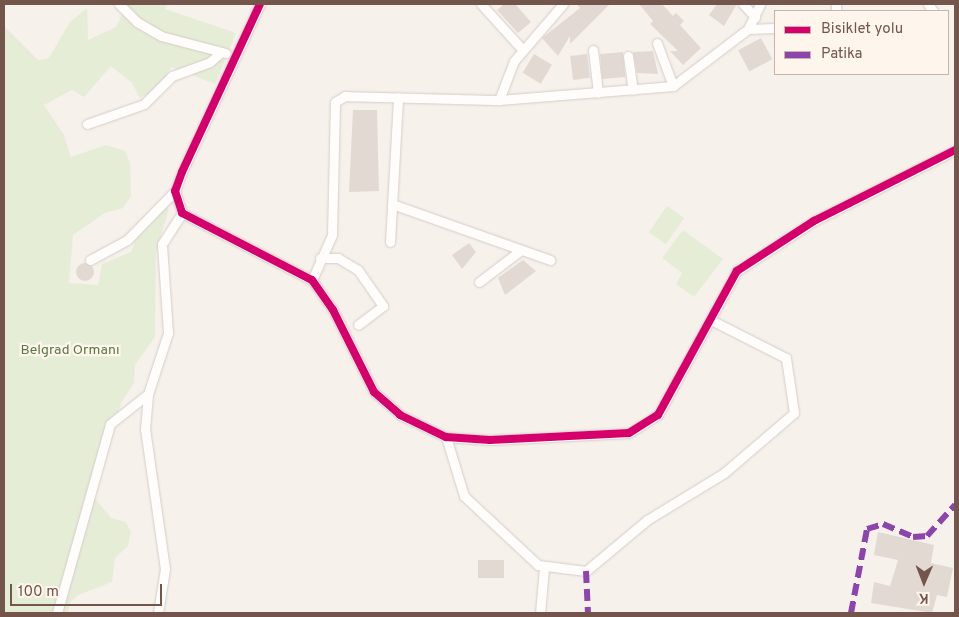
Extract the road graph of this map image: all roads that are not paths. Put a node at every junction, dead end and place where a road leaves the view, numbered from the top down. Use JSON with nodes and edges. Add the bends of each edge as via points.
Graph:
{"nodes":[{"id":1,"x":119,"y":4,"type":"edge"},
{"id":2,"x":260,"y":4,"type":"edge"},
{"id":3,"x":481,"y":4,"type":"edge"},
{"id":4,"x":563,"y":4,"type":"edge"},
{"id":5,"x":743,"y":4,"type":"edge"},
{"id":6,"x":760,"y":4,"type":"edge"},
{"id":7,"x":755,"y":17,"type":"junction"},
{"id":8,"x":774,"y":28,"type":"edge"},
{"id":9,"x":748,"y":29,"type":"junction"},
{"id":10,"x":657,"y":43,"type":"dead end"},
{"id":11,"x":522,"y":49,"type":"junction"},
{"id":12,"x":592,"y":50,"type":"dead end"},
{"id":13,"x":220,"y":52,"type":"junction"},
{"id":14,"x":234,"y":55,"type":"junction"},
{"id":15,"x":628,"y":56,"type":"dead end"},
{"id":16,"x":673,"y":86,"type":"junction"},
{"id":17,"x":633,"y":90,"type":"junction"},
{"id":18,"x":598,"y":93,"type":"junction"},
{"id":19,"x":398,"y":97,"type":"junction"},
{"id":20,"x":499,"y":100,"type":"junction"},
{"id":21,"x":87,"y":124,"type":"dead end"},
{"id":22,"x":955,"y":150,"type":"edge"},
{"id":23,"x":175,"y":191,"type":"junction"},
{"id":24,"x":392,"y":204,"type":"junction"},
{"id":25,"x":182,"y":213,"type":"junction"},
{"id":26,"x":390,"y":242,"type":"dead end"},
{"id":27,"x":521,"y":250,"type":"junction"},
{"id":28,"x":320,"y":258,"type":"junction"},
{"id":29,"x":90,"y":260,"type":"dead end"},
{"id":30,"x":550,"y":260,"type":"dead end"},
{"id":31,"x":312,"y":280,"type":"junction"},
{"id":32,"x":479,"y":282,"type":"dead end"},
{"id":33,"x":713,"y":321,"type":"junction"},
{"id":34,"x":358,"y":325,"type":"dead end"},
{"id":35,"x":148,"y":394,"type":"junction"},
{"id":36,"x":446,"y":437,"type":"junction"},
{"id":37,"x":544,"y":568,"type":"junction"},
{"id":38,"x":57,"y":613,"type":"edge"},
{"id":39,"x":158,"y":613,"type":"edge"},
{"id":40,"x":540,"y":613,"type":"edge"}],
"edges":[{"from":1,"to":13,"type":"street","via":[[137,22],[161,36]]},
{"from":2,"to":14,"type":"street"},
{"from":3,"to":11,"type":"street"},
{"from":4,"to":11,"type":"street"},
{"from":5,"to":7,"type":"street"},
{"from":6,"to":7,"type":"street"},
{"from":7,"to":9,"type":"street"},
{"from":8,"to":9,"type":"street"},
{"from":9,"to":16,"type":"street"},
{"from":10,"to":16,"type":"street"},
{"from":11,"to":20,"type":"street"},
{"from":12,"to":18,"type":"street"},
{"from":13,"to":14,"type":"street"},
{"from":13,"to":21,"type":"street","via":[[210,62],[172,76],[144,104]]},
{"from":14,"to":23,"type":"street"},
{"from":15,"to":17,"type":"street"},
{"from":16,"to":17,"type":"street"},
{"from":17,"to":18,"type":"street"},
{"from":18,"to":20,"type":"street"},
{"from":19,"to":20,"type":"street"},
{"from":19,"to":24,"type":"street"},
{"from":19,"to":28,"type":"street","via":[[345,96],[334,102],[332,235]]},
{"from":22,"to":33,"type":"street","via":[[814,221],[738,271]]},
{"from":23,"to":25,"type":"street"},
{"from":23,"to":29,"type":"street","via":[[127,240]]},
{"from":24,"to":26,"type":"street"},
{"from":24,"to":27,"type":"street"},
{"from":25,"to":31,"type":"street"},
{"from":25,"to":35,"type":"street","via":[[162,244],[168,333]]},
{"from":27,"to":30,"type":"street"},
{"from":27,"to":32,"type":"street"},
{"from":28,"to":31,"type":"street"},
{"from":28,"to":34,"type":"street","via":[[338,258],[358,270],[383,306]]},
{"from":31,"to":36,"type":"street","via":[[333,310],[374,392],[400,415]]},
{"from":33,"to":36,"type":"street","via":[[658,414],[629,434],[490,440]]},
{"from":33,"to":37,"type":"street","via":[[786,358],[794,413],[724,473],[647,520],[586,571]]},
{"from":35,"to":38,"type":"street","via":[[110,424]]},
{"from":35,"to":39,"type":"street","via":[[145,429],[165,570]]},
{"from":36,"to":37,"type":"street","via":[[464,496]]},
{"from":37,"to":40,"type":"street"}]}
